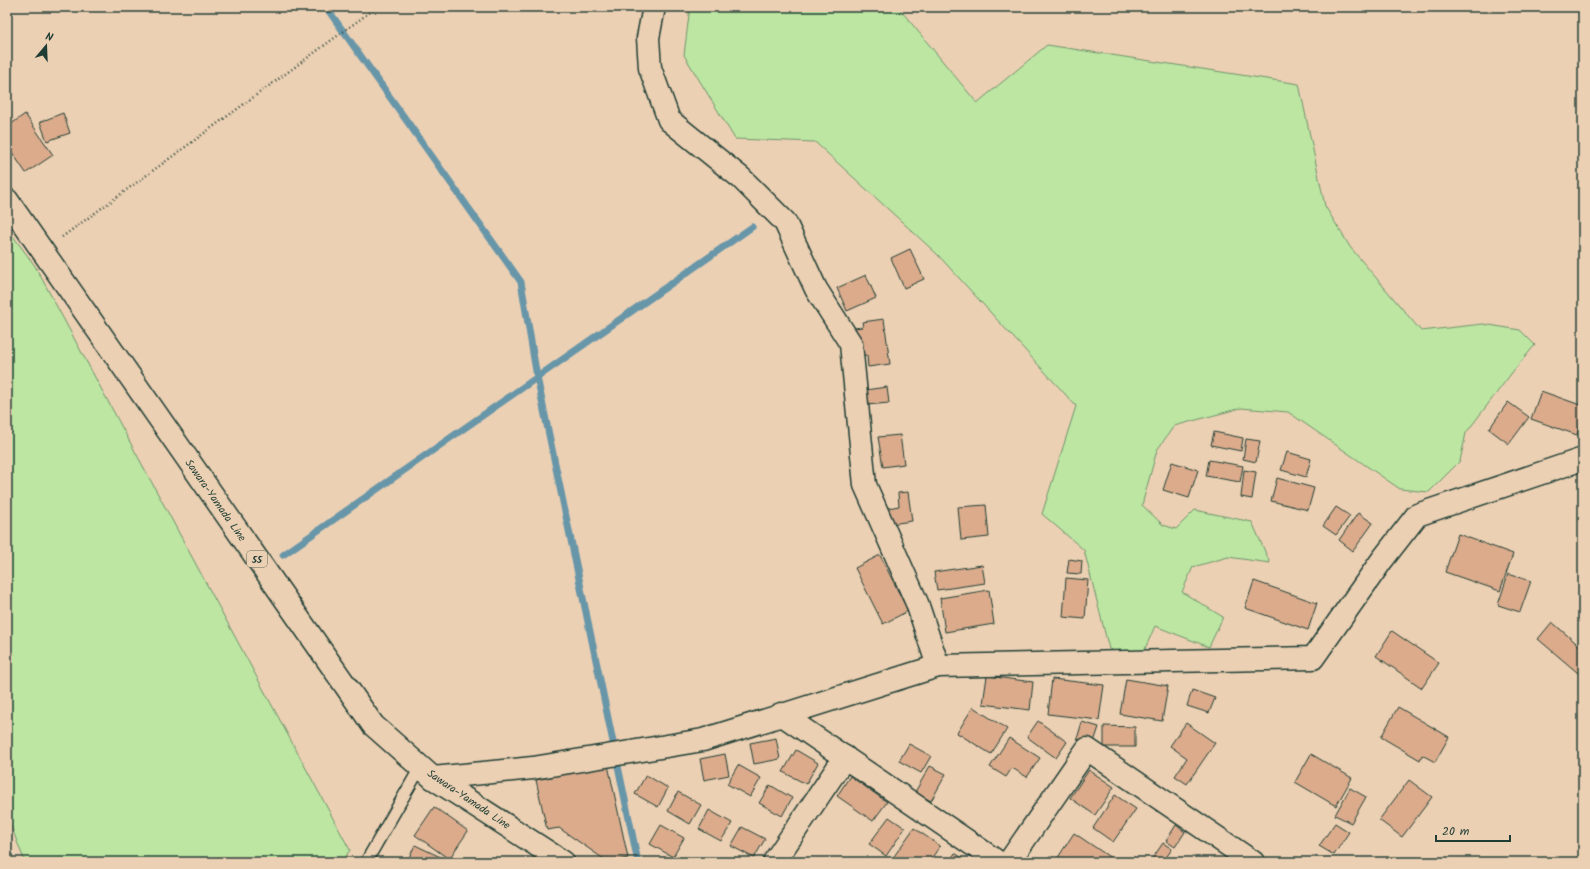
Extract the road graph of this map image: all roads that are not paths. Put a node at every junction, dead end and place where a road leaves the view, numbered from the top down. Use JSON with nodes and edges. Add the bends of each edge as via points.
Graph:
{"nodes":[{"id":1,"x":654,"y":7,"type":"edge"},
{"id":2,"x":7,"y":200,"type":"edge"},
{"id":3,"x":1583,"y":459,"type":"edge"},
{"id":4,"x":938,"y":666,"type":"junction"},
{"id":5,"x":782,"y":714,"type":"junction"},
{"id":6,"x":845,"y":757,"type":"junction"},
{"id":7,"x":427,"y":772,"type":"junction"},
{"id":8,"x":366,"y":862,"type":"edge"},
{"id":9,"x":563,"y":862,"type":"edge"},
{"id":10,"x":774,"y":862,"type":"edge"},
{"id":11,"x":998,"y":862,"type":"edge"},
{"id":12,"x":1009,"y":862,"type":"edge"},
{"id":13,"x":1253,"y":862,"type":"edge"}],
"edges":[{"from":1,"to":4,"type":"street","via":[[648,38],[650,68],[669,120],[741,178],[785,222],[816,289],[851,344],[865,485],[917,603]]},
{"from":2,"to":7,"type":"street","name":"Sawara-Yamada Line","number":"55","via":[[373,725]]},
{"from":3,"to":4,"type":"street","via":[[1417,515],[1313,658]]},
{"from":4,"to":5,"type":"street"},
{"from":5,"to":6,"type":"street"},
{"from":5,"to":7,"type":"street","via":[[703,740],[533,768]]},
{"from":6,"to":10,"type":"street"},
{"from":6,"to":11,"type":"street"},
{"from":7,"to":8,"type":"lane"},
{"from":7,"to":9,"type":"street","name":"Sawara-Yamada Line","number":"55"},
{"from":12,"to":13,"type":"street","via":[[1087,749]]}]}
